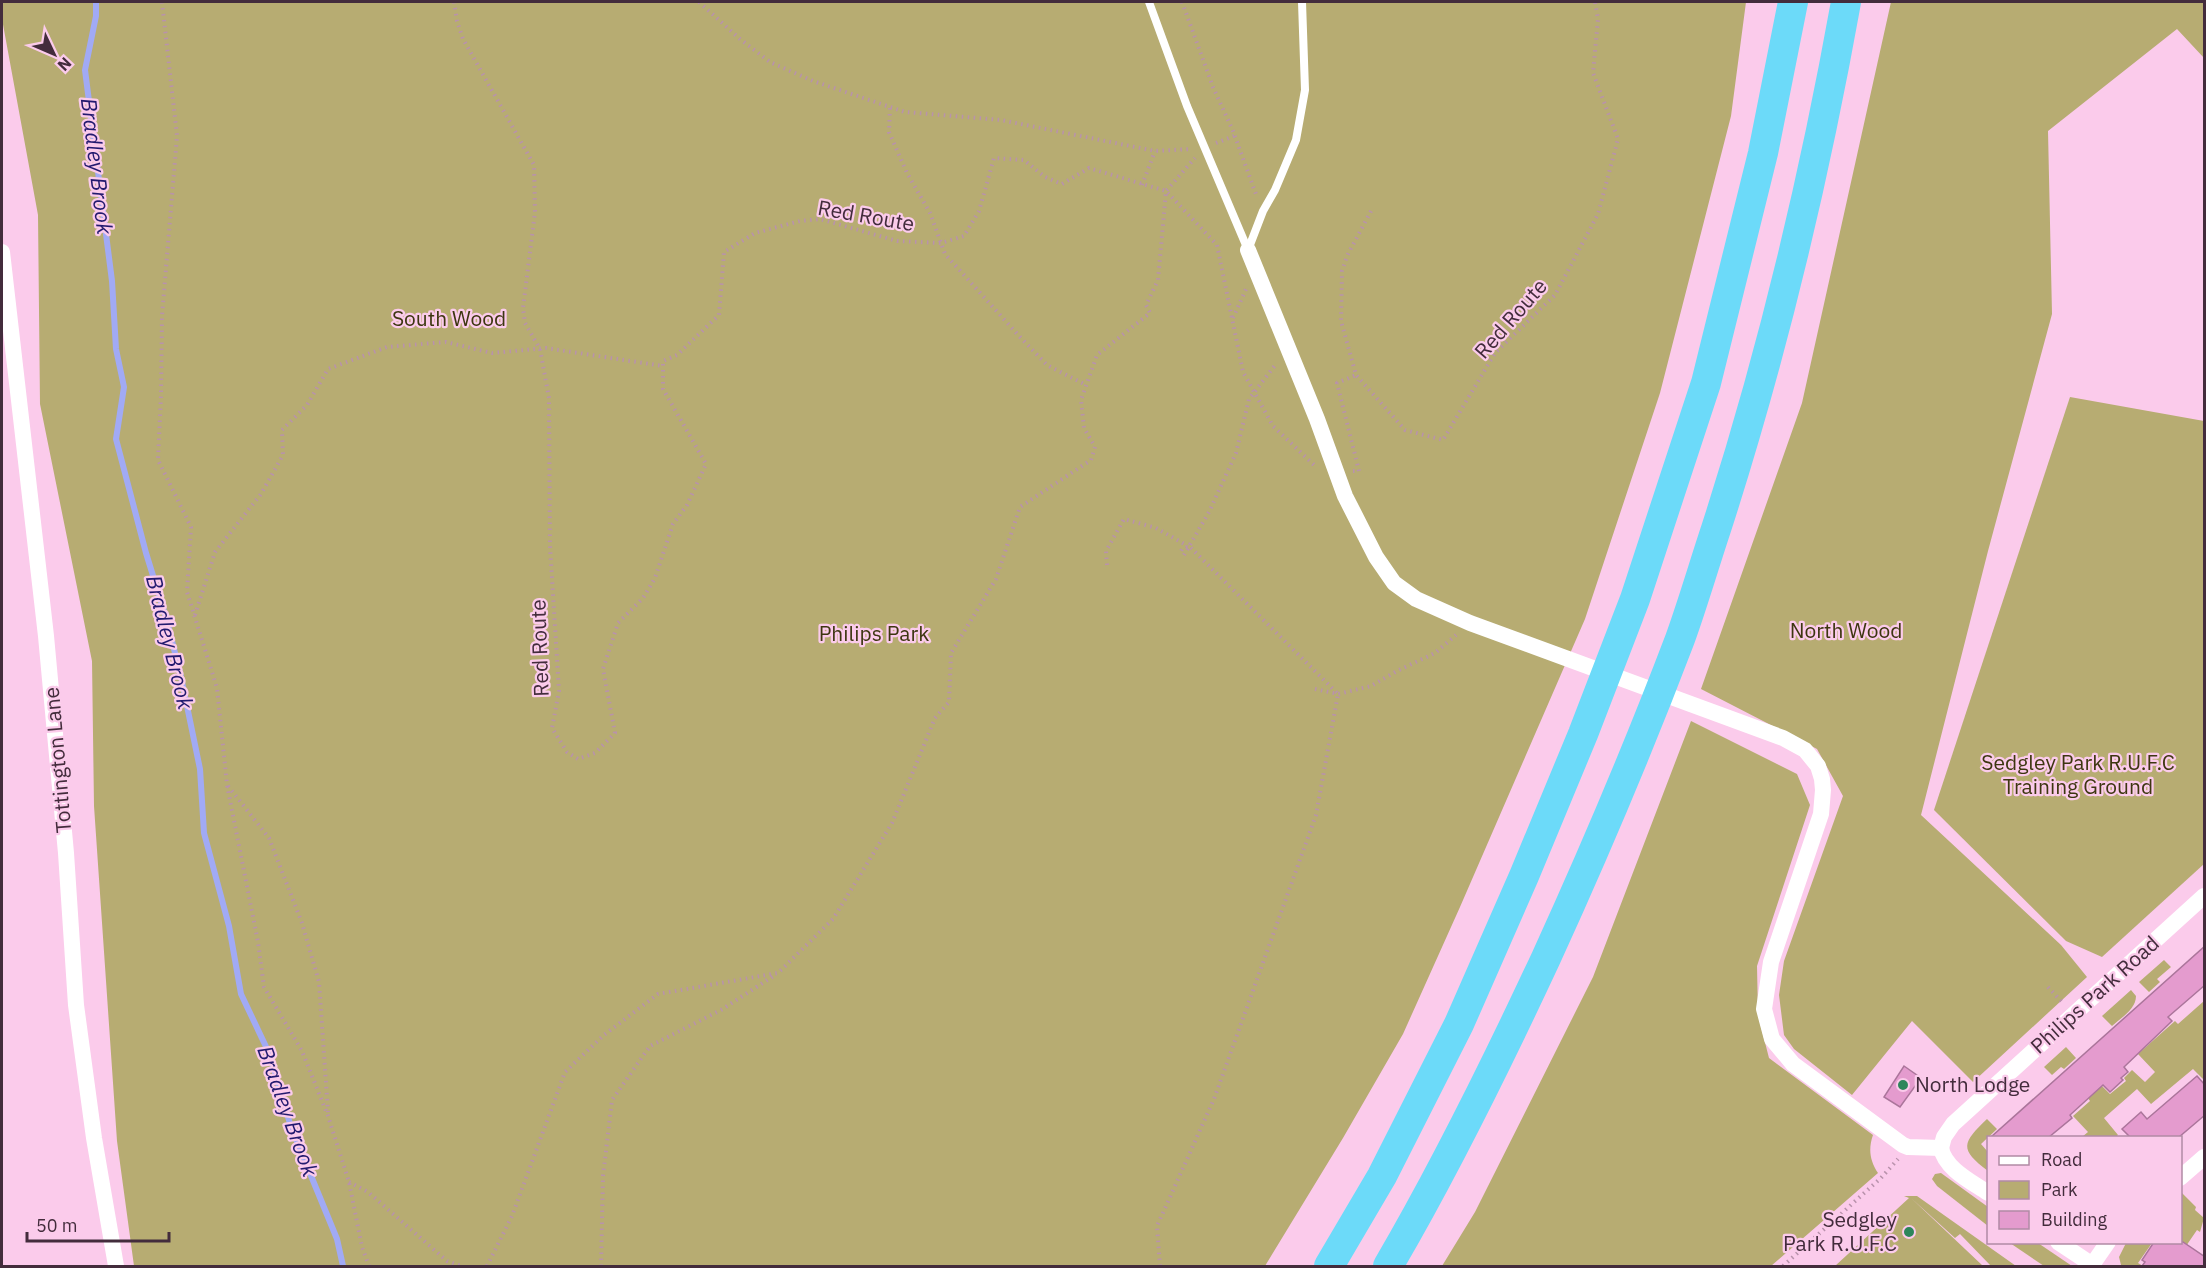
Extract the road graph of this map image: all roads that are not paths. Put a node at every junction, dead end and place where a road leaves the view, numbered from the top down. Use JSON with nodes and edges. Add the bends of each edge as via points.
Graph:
{"nodes":[{"id":1,"x":1149,"y":2,"type":"edge"},
{"id":2,"x":1302,"y":2,"type":"edge"},
{"id":3,"x":1792,"y":2,"type":"edge"},
{"id":4,"x":1846,"y":2,"type":"edge"},
{"id":5,"x":1248,"y":250,"type":"junction"},
{"id":6,"x":2,"y":252,"type":"edge"},
{"id":7,"x":2205,"y":896,"type":"edge"},
{"id":8,"x":1941,"y":1148,"type":"junction"},
{"id":9,"x":2205,"y":1157,"type":"edge"},
{"id":10,"x":2182,"y":1177,"type":"edge"},
{"id":11,"x":1987,"y":1192,"type":"edge"},
{"id":12,"x":2061,"y":1244,"type":"edge"},
{"id":13,"x":2107,"y":1244,"type":"edge"},
{"id":14,"x":116,"y":1266,"type":"edge"},
{"id":15,"x":1329,"y":1266,"type":"edge"},
{"id":16,"x":1388,"y":1266,"type":"edge"},
{"id":17,"x":2093,"y":1266,"type":"edge"}],
"edges":[{"from":1,"to":5,"type":"lane","via":[[1204,148]]},
{"from":2,"to":5,"type":"lane","via":[[1305,90],[1296,140]]},
{"from":3,"to":15,"type":"highway","via":[[1763,153],[1706,383],[1635,599],[1547,822],[1458,1024],[1382,1176]]},
{"from":4,"to":16,"type":"highway","via":[[1825,117],[1765,369],[1681,636],[1601,838],[1511,1034],[1426,1201]]},
{"from":5,"to":8,"type":"street","via":[[1345,496],[1394,583],[1416,598],[1470,623],[1783,738],[1805,750],[1818,766],[1823,790],[1821,814],[1771,962],[1764,1009],[1768,1030],[1792,1064],[1878,1128],[1908,1147]]},
{"from":6,"to":14,"type":"street","name":"Tottington Lane","via":[[46,636],[76,1005]]},
{"from":7,"to":8,"type":"street","name":"Philips Park Road","via":[[1953,1124]]},
{"from":8,"to":11,"type":"street","via":[[1942,1156],[1952,1167]]},
{"from":9,"to":10,"type":"street"},
{"from":12,"to":17,"type":"street"},
{"from":13,"to":17,"type":"street"}]}
